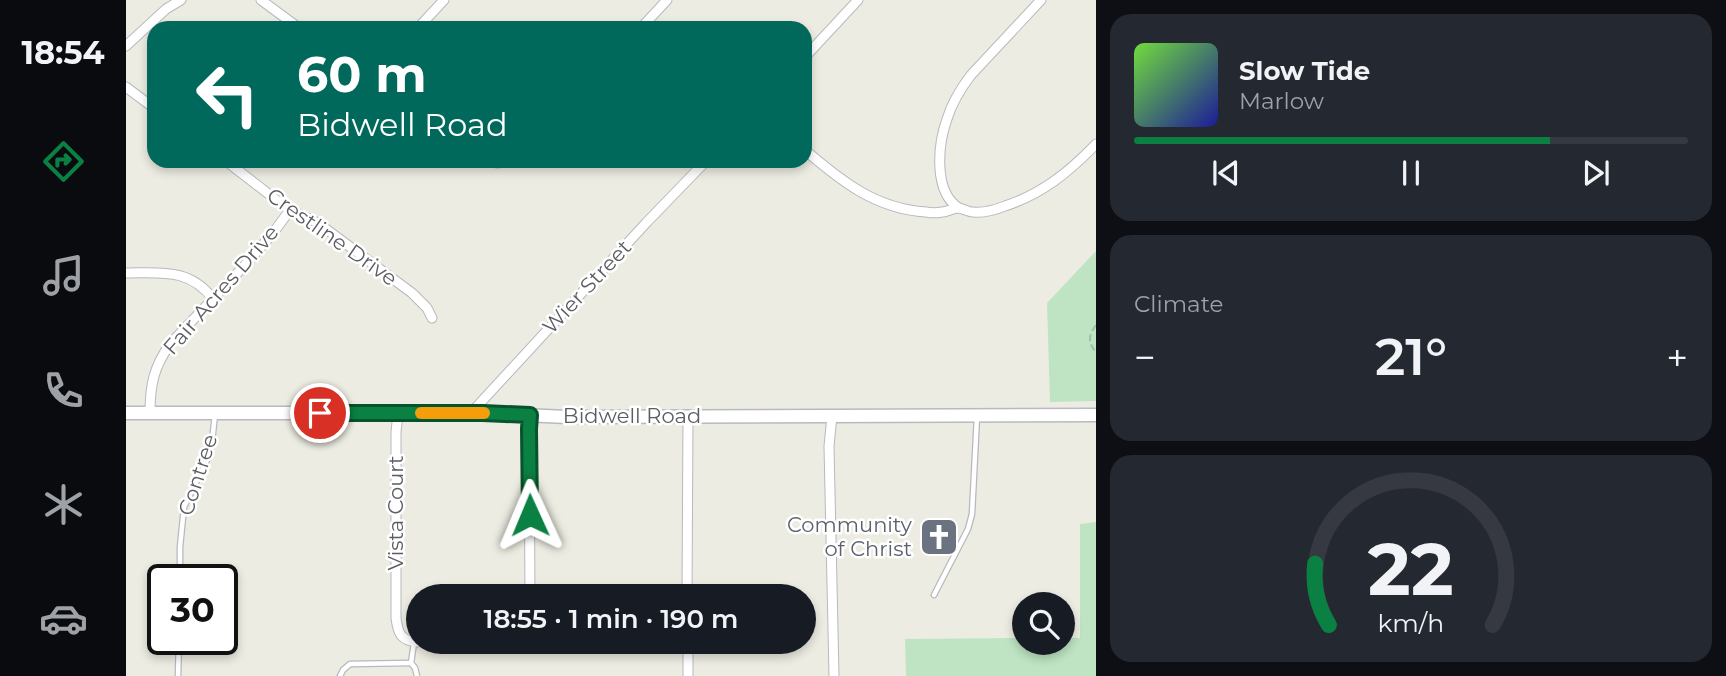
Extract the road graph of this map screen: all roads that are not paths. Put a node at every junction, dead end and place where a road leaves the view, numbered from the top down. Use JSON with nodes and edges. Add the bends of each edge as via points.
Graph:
{"nodes":[{"id":1,"x":181,"y":0,"type":"edge"},
{"id":2,"x":261,"y":0,"type":"edge"},
{"id":3,"x":444,"y":0,"type":"edge"},
{"id":4,"x":667,"y":0,"type":"edge"},
{"id":5,"x":858,"y":0,"type":"edge"},
{"id":6,"x":1041,"y":0,"type":"edge"},
{"id":7,"x":153,"y":21,"type":"edge"},
{"id":8,"x":290,"y":21,"type":"edge"},
{"id":9,"x":424,"y":21,"type":"edge"},
{"id":10,"x":648,"y":21,"type":"edge"},
{"id":11,"x":147,"y":27,"type":"edge"},
{"id":12,"x":126,"y":46,"type":"edge"},
{"id":13,"x":812,"y":49,"type":"edge"},
{"id":14,"x":126,"y":87,"type":"edge"},
{"id":15,"x":147,"y":103,"type":"edge"},
{"id":16,"x":1096,"y":144,"type":"edge"},
{"id":17,"x":812,"y":155,"type":"edge"},
{"id":18,"x":235,"y":168,"type":"edge"},
{"id":19,"x":699,"y":168,"type":"edge"},
{"id":20,"x":959,"y":208,"type":"junction"},
{"id":21,"x":290,"y":210,"type":"junction"},
{"id":22,"x":126,"y":273,"type":"edge"},
{"id":23,"x":213,"y":299,"type":"junction"},
{"id":24,"x":432,"y":318,"type":"dead end"},
{"id":25,"x":126,"y":413,"type":"edge"},
{"id":26,"x":150,"y":413,"type":"junction"},
{"id":27,"x":398,"y":413,"type":"junction"},
{"id":28,"x":215,"y":414,"type":"junction"},
{"id":29,"x":470,"y":414,"type":"junction"},
{"id":30,"x":530,"y":415,"type":"junction"},
{"id":31,"x":977,"y":415,"type":"junction"},
{"id":32,"x":1096,"y":415,"type":"edge"},
{"id":33,"x":832,"y":416,"type":"junction"},
{"id":34,"x":688,"y":417,"type":"junction"},
{"id":35,"x":180,"y":564,"type":"edge"},
{"id":36,"x":530,"y":584,"type":"edge"},
{"id":37,"x":687,"y":584,"type":"edge"},
{"id":38,"x":934,"y":595,"type":"dead end"},
{"id":39,"x":406,"y":640,"type":"edge"},
{"id":40,"x":413,"y":654,"type":"edge"},
{"id":41,"x":688,"y":654,"type":"edge"},
{"id":42,"x":179,"y":655,"type":"edge"},
{"id":43,"x":411,"y":663,"type":"junction"},
{"id":44,"x":178,"y":676,"type":"edge"},
{"id":45,"x":340,"y":676,"type":"edge"},
{"id":46,"x":417,"y":676,"type":"edge"},
{"id":47,"x":688,"y":676,"type":"edge"},
{"id":48,"x":834,"y":676,"type":"edge"}],
"edges":[{"from":1,"to":7,"type":"street"},
{"from":2,"to":8,"type":"street"},
{"from":3,"to":9,"type":"street"},
{"from":4,"to":10,"type":"street"},
{"from":5,"to":13,"type":"street"},
{"from":6,"to":20,"type":"street","via":[[971,75],[947,119],[940,169],[946,195]]},
{"from":11,"to":12,"type":"street"},
{"from":14,"to":15,"type":"street"},
{"from":16,"to":20,"type":"street","via":[[1076,165],[1031,196],[996,209],[975,212]]},
{"from":17,"to":20,"type":"street","via":[[852,187],[888,204],[916,211]]},
{"from":18,"to":21,"type":"street","name":"Crestline Drive"},
{"from":19,"to":29,"type":"street","name":"Wier Street"},
{"from":21,"to":23,"type":"street","name":"Fair Acres Drive"},
{"from":21,"to":24,"type":"street","name":"Crestline Drive","via":[[318,223],[412,293]]},
{"from":22,"to":23,"type":"street","via":[[189,277]]},
{"from":23,"to":26,"type":"street","name":"Fair Acres Drive","via":[[163,354],[150,386]]},
{"from":25,"to":26,"type":"street","name":"Bidwell Road"},
{"from":26,"to":28,"type":"street","name":"Bidwell Road"},
{"from":27,"to":28,"type":"street","name":"Bidwell Road"},
{"from":27,"to":29,"type":"street","name":"Bidwell Road"},
{"from":27,"to":39,"type":"street","name":"Vista Court","via":[[397,618],[398,630]]},
{"from":28,"to":35,"type":"lane","name":"Contree","via":[[207,460],[184,507]]},
{"from":29,"to":30,"type":"street","name":"Bidwell Road"},
{"from":30,"to":34,"type":"street","name":"Bidwell Road"},
{"from":30,"to":36,"type":"street"},
{"from":31,"to":32,"type":"street","name":"Bidwell Road"},
{"from":31,"to":33,"type":"street","name":"Bidwell Road"},
{"from":31,"to":38,"type":"lane","via":[[972,514]]},
{"from":33,"to":34,"type":"street","name":"Bidwell Road"},
{"from":33,"to":48,"type":"street"},
{"from":34,"to":37,"type":"street"},
{"from":40,"to":43,"type":"lane"},
{"from":41,"to":47,"type":"street"},
{"from":42,"to":44,"type":"lane"},
{"from":43,"to":45,"type":"lane","via":[[350,664]]},
{"from":43,"to":46,"type":"lane"}]}
